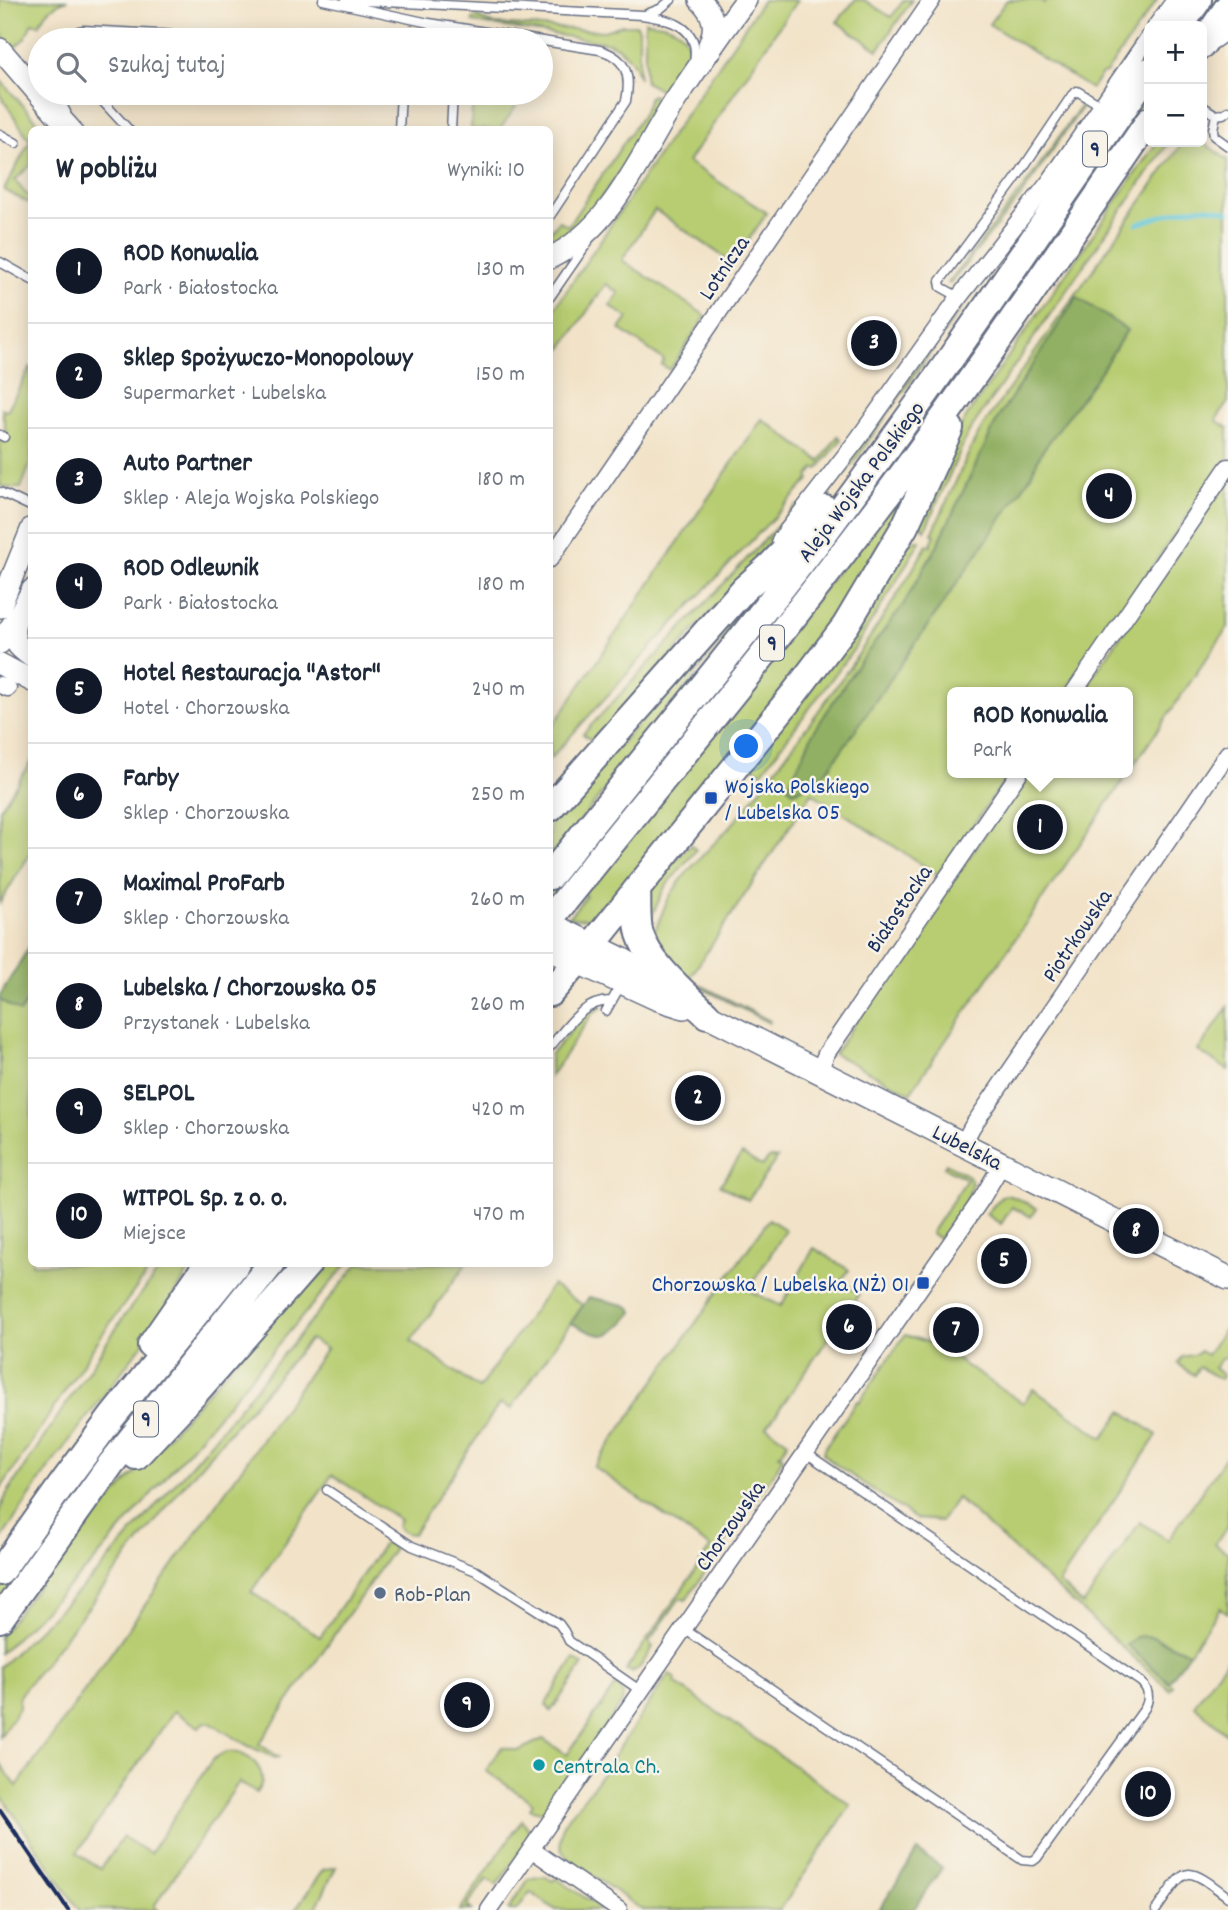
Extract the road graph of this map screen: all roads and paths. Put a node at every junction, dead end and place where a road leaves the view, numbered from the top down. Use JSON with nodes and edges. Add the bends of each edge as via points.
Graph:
{"nodes":[{"id":1,"x":323,"y":0,"type":"edge"},
{"id":2,"x":346,"y":0,"type":"edge"},
{"id":3,"x":671,"y":0,"type":"edge"},
{"id":4,"x":700,"y":0,"type":"edge"},
{"id":5,"x":746,"y":0,"type":"edge"},
{"id":6,"x":932,"y":0,"type":"edge"},
{"id":7,"x":1175,"y":0,"type":"edge"},
{"id":8,"x":1198,"y":0,"type":"edge"},
{"id":9,"x":1228,"y":7,"type":"edge"},
{"id":10,"x":642,"y":15,"type":"junction"},
{"id":11,"x":1160,"y":21,"type":"edge"},
{"id":12,"x":1183,"y":21,"type":"edge"},
{"id":13,"x":429,"y":23,"type":"junction"},
{"id":14,"x":438,"y":28,"type":"edge"},
{"id":15,"x":461,"y":28,"type":"edge"},
{"id":16,"x":1228,"y":35,"type":"edge"},
{"id":17,"x":1207,"y":38,"type":"edge"},
{"id":18,"x":553,"y":43,"type":"edge"},
{"id":19,"x":1144,"y":44,"type":"edge"},
{"id":20,"x":0,"y":49,"type":"edge"},
{"id":21,"x":1207,"y":51,"type":"edge"},
{"id":22,"x":705,"y":57,"type":"junction"},
{"id":23,"x":1144,"y":78,"type":"edge"},
{"id":24,"x":28,"y":82,"type":"edge"},
{"id":25,"x":686,"y":84,"type":"junction"},
{"id":26,"x":49,"y":105,"type":"edge"},
{"id":27,"x":62,"y":105,"type":"edge"},
{"id":28,"x":106,"y":105,"type":"edge"},
{"id":29,"x":400,"y":105,"type":"edge"},
{"id":30,"x":452,"y":105,"type":"edge"},
{"id":31,"x":1102,"y":106,"type":"junction"},
{"id":32,"x":1207,"y":110,"type":"edge"},
{"id":33,"x":1228,"y":111,"type":"edge"},
{"id":34,"x":1216,"y":116,"type":"junction"},
{"id":35,"x":69,"y":126,"type":"edge"},
{"id":36,"x":71,"y":126,"type":"edge"},
{"id":37,"x":125,"y":126,"type":"edge"},
{"id":38,"x":399,"y":126,"type":"edge"},
{"id":39,"x":451,"y":126,"type":"edge"},
{"id":40,"x":1144,"y":128,"type":"edge"},
{"id":41,"x":0,"y":134,"type":"edge"},
{"id":42,"x":16,"y":143,"type":"dead end"},
{"id":43,"x":1228,"y":146,"type":"edge"},
{"id":44,"x":612,"y":205,"type":"junction"},
{"id":45,"x":553,"y":211,"type":"edge"},
{"id":46,"x":553,"y":256,"type":"edge"},
{"id":47,"x":0,"y":262,"type":"edge"},
{"id":48,"x":28,"y":278,"type":"edge"},
{"id":49,"x":553,"y":293,"type":"edge"},
{"id":50,"x":959,"y":297,"type":"junction"},
{"id":51,"x":977,"y":370,"type":"junction"},
{"id":52,"x":886,"y":449,"type":"junction"},
{"id":53,"x":1228,"y":467,"type":"edge"},
{"id":54,"x":0,"y":492,"type":"edge"},
{"id":55,"x":28,"y":505,"type":"edge"},
{"id":56,"x":28,"y":536,"type":"edge"},
{"id":57,"x":553,"y":555,"type":"edge"},
{"id":58,"x":5,"y":580,"type":"edge"},
{"id":59,"x":744,"y":589,"type":"junction"},
{"id":60,"x":28,"y":594,"type":"edge"},
{"id":61,"x":7,"y":615,"type":"edge"},
{"id":62,"x":0,"y":645,"type":"edge"},
{"id":63,"x":28,"y":655,"type":"edge"},
{"id":64,"x":28,"y":656,"type":"edge"},
{"id":65,"x":3,"y":673,"type":"edge"},
{"id":66,"x":28,"y":680,"type":"edge"},
{"id":67,"x":1077,"y":687,"type":"edge"},
{"id":68,"x":1228,"y":753,"type":"edge"},
{"id":69,"x":1016,"y":778,"type":"edge"},
{"id":70,"x":553,"y":805,"type":"edge"},
{"id":71,"x":553,"y":872,"type":"edge"},
{"id":72,"x":637,"y":890,"type":"junction"},
{"id":73,"x":553,"y":929,"type":"edge"},
{"id":74,"x":553,"y":931,"type":"edge"},
{"id":75,"x":586,"y":953,"type":"junction"},
{"id":76,"x":553,"y":990,"type":"edge"},
{"id":77,"x":617,"y":991,"type":"junction"},
{"id":78,"x":606,"y":1011,"type":"dead end"},
{"id":79,"x":707,"y":1015,"type":"junction"},
{"id":80,"x":553,"y":1043,"type":"edge"},
{"id":81,"x":819,"y":1071,"type":"junction"},
{"id":82,"x":963,"y":1144,"type":"junction"},
{"id":83,"x":1002,"y":1164,"type":"junction"},
{"id":84,"x":204,"y":1267,"type":"edge"},
{"id":85,"x":234,"y":1267,"type":"edge"},
{"id":86,"x":269,"y":1267,"type":"edge"},
{"id":87,"x":305,"y":1267,"type":"edge"},
{"id":88,"x":1228,"y":1278,"type":"edge"},
{"id":89,"x":112,"y":1417,"type":"junction"},
{"id":90,"x":806,"y":1453,"type":"junction"},
{"id":91,"x":327,"y":1490,"type":"dead end"},
{"id":92,"x":84,"y":1500,"type":"junction"},
{"id":93,"x":0,"y":1572,"type":"edge"},
{"id":94,"x":0,"y":1619,"type":"edge"},
{"id":95,"x":684,"y":1629,"type":"junction"},
{"id":96,"x":641,"y":1690,"type":"junction"},
{"id":97,"x":531,"y":1849,"type":"junction"},
{"id":98,"x":1228,"y":1897,"type":"edge"},
{"id":99,"x":489,"y":1910,"type":"edge"},
{"id":100,"x":620,"y":1910,"type":"edge"},
{"id":101,"x":1156,"y":1910,"type":"edge"}],
"edges":[{"from":1,"to":13,"type":"lane"},
{"from":2,"to":10,"type":"lane"},
{"from":3,"to":10,"type":"lane"},
{"from":4,"to":22,"type":"street","via":[[712,16],[715,30]]},
{"from":5,"to":22,"type":"street"},
{"from":6,"to":57,"type":"street","name":"Lotnicza"},
{"from":7,"to":11,"type":"street"},
{"from":8,"to":12,"type":"main road"},
{"from":9,"to":17,"type":"main road"},
{"from":10,"to":25,"type":"lane","via":[[687,30],[696,59]]},
{"from":13,"to":14,"type":"lane"},
{"from":13,"to":15,"type":"lane"},
{"from":16,"to":21,"type":"lane"},
{"from":18,"to":45,"type":"lane","via":[[615,57],[629,79],[626,101]]},
{"from":19,"to":31,"type":"street"},
{"from":20,"to":24,"type":"street"},
{"from":22,"to":25,"type":"street"},
{"from":23,"to":52,"type":"main road","name":"Aleja Wojska Polskiego","number":"9"},
{"from":25,"to":44,"type":"street"},
{"from":26,"to":35,"type":"street"},
{"from":27,"to":36,"type":"lane"},
{"from":28,"to":37,"type":"lane"},
{"from":29,"to":38,"type":"lane"},
{"from":30,"to":39,"type":"lane"},
{"from":31,"to":50,"type":"street"},
{"from":31,"to":50,"type":"lane","via":[[1081,92],[1072,95],[940,281],[941,288]]},
{"from":32,"to":34,"type":"lane"},
{"from":33,"to":34,"type":"lane"},
{"from":34,"to":43,"type":"lane","via":[[1214,136]]},
{"from":40,"to":51,"type":"main road","name":"Aleja Wojska Polskiego","number":"9"},
{"from":41,"to":42,"type":"lane"},
{"from":44,"to":46,"type":"street","via":[[578,240]]},
{"from":44,"to":49,"type":"lane"},
{"from":47,"to":48,"type":"lane"},
{"from":50,"to":59,"type":"street"},
{"from":51,"to":72,"type":"main road","via":[[905,526],[846,625]]},
{"from":51,"to":73,"type":"main road","name":"Aleja Wojska Polskiego","number":"9","via":[[899,479]]},
{"from":52,"to":59,"type":"main road"},
{"from":52,"to":71,"type":"main road","name":"Aleja Wojska Polskiego","number":"9"},
{"from":53,"to":67,"type":"street"},
{"from":54,"to":55,"type":"lane"},
{"from":56,"to":58,"type":"street"},
{"from":58,"to":61,"type":"street"},
{"from":59,"to":70,"type":"main road"},
{"from":60,"to":61,"type":"street"},
{"from":61,"to":62,"type":"street"},
{"from":61,"to":63,"type":"street","via":[[15,642]]},
{"from":62,"to":64,"type":"street"},
{"from":65,"to":66,"type":"street"},
{"from":68,"to":82,"type":"street","name":"Piotrkowska"},
{"from":69,"to":81,"type":"street","name":"Białostocka","via":[[826,1054]]},
{"from":72,"to":75,"type":"main road"},
{"from":72,"to":79,"type":"main road","via":[[640,933],[650,953]]},
{"from":74,"to":75,"type":"main road","name":"Lubelska"},
{"from":75,"to":76,"type":"main road"},
{"from":75,"to":77,"type":"main road","name":"Lubelska"},
{"from":75,"to":79,"type":"main road","name":"Lubelska","via":[[656,980]]},
{"from":77,"to":78,"type":"lane"},
{"from":77,"to":79,"type":"main road","name":"Lubelska"},
{"from":77,"to":80,"type":"lane","via":[[581,1011]]},
{"from":79,"to":81,"type":"main road","name":"Lubelska"},
{"from":81,"to":82,"type":"main road","name":"Lubelska"},
{"from":82,"to":83,"type":"main road","name":"Lubelska"},
{"from":83,"to":88,"type":"main road","name":"Lubelska"},
{"from":83,"to":90,"type":"street","name":"Chorzowska"},
{"from":84,"to":89,"type":"main road","via":[[150,1346]]},
{"from":85,"to":89,"type":"main road","number":"9"},
{"from":86,"to":92,"type":"main road","number":"9"},
{"from":87,"to":92,"type":"main road","via":[[140,1452]]},
{"from":89,"to":93,"type":"main road","number":"9"},
{"from":90,"to":95,"type":"street","name":"Chorzowska"},
{"from":90,"to":95,"type":"lane","via":[[1142,1682],[1149,1695],[1145,1708],[1037,1858],[1022,1860]]},
{"from":91,"to":96,"type":"lane","via":[[418,1549],[469,1567],[509,1591],[559,1624],[569,1641]]},
{"from":92,"to":94,"type":"main road","number":"9"},
{"from":95,"to":96,"type":"street","name":"Chorzowska"},
{"from":96,"to":97,"type":"street","name":"Chorzowska"},
{"from":97,"to":99,"type":"street","name":"Chorzowska"},
{"from":97,"to":100,"type":"street"},
{"from":98,"to":101,"type":"lane","via":[[1204,1878],[1186,1873]]}]}
